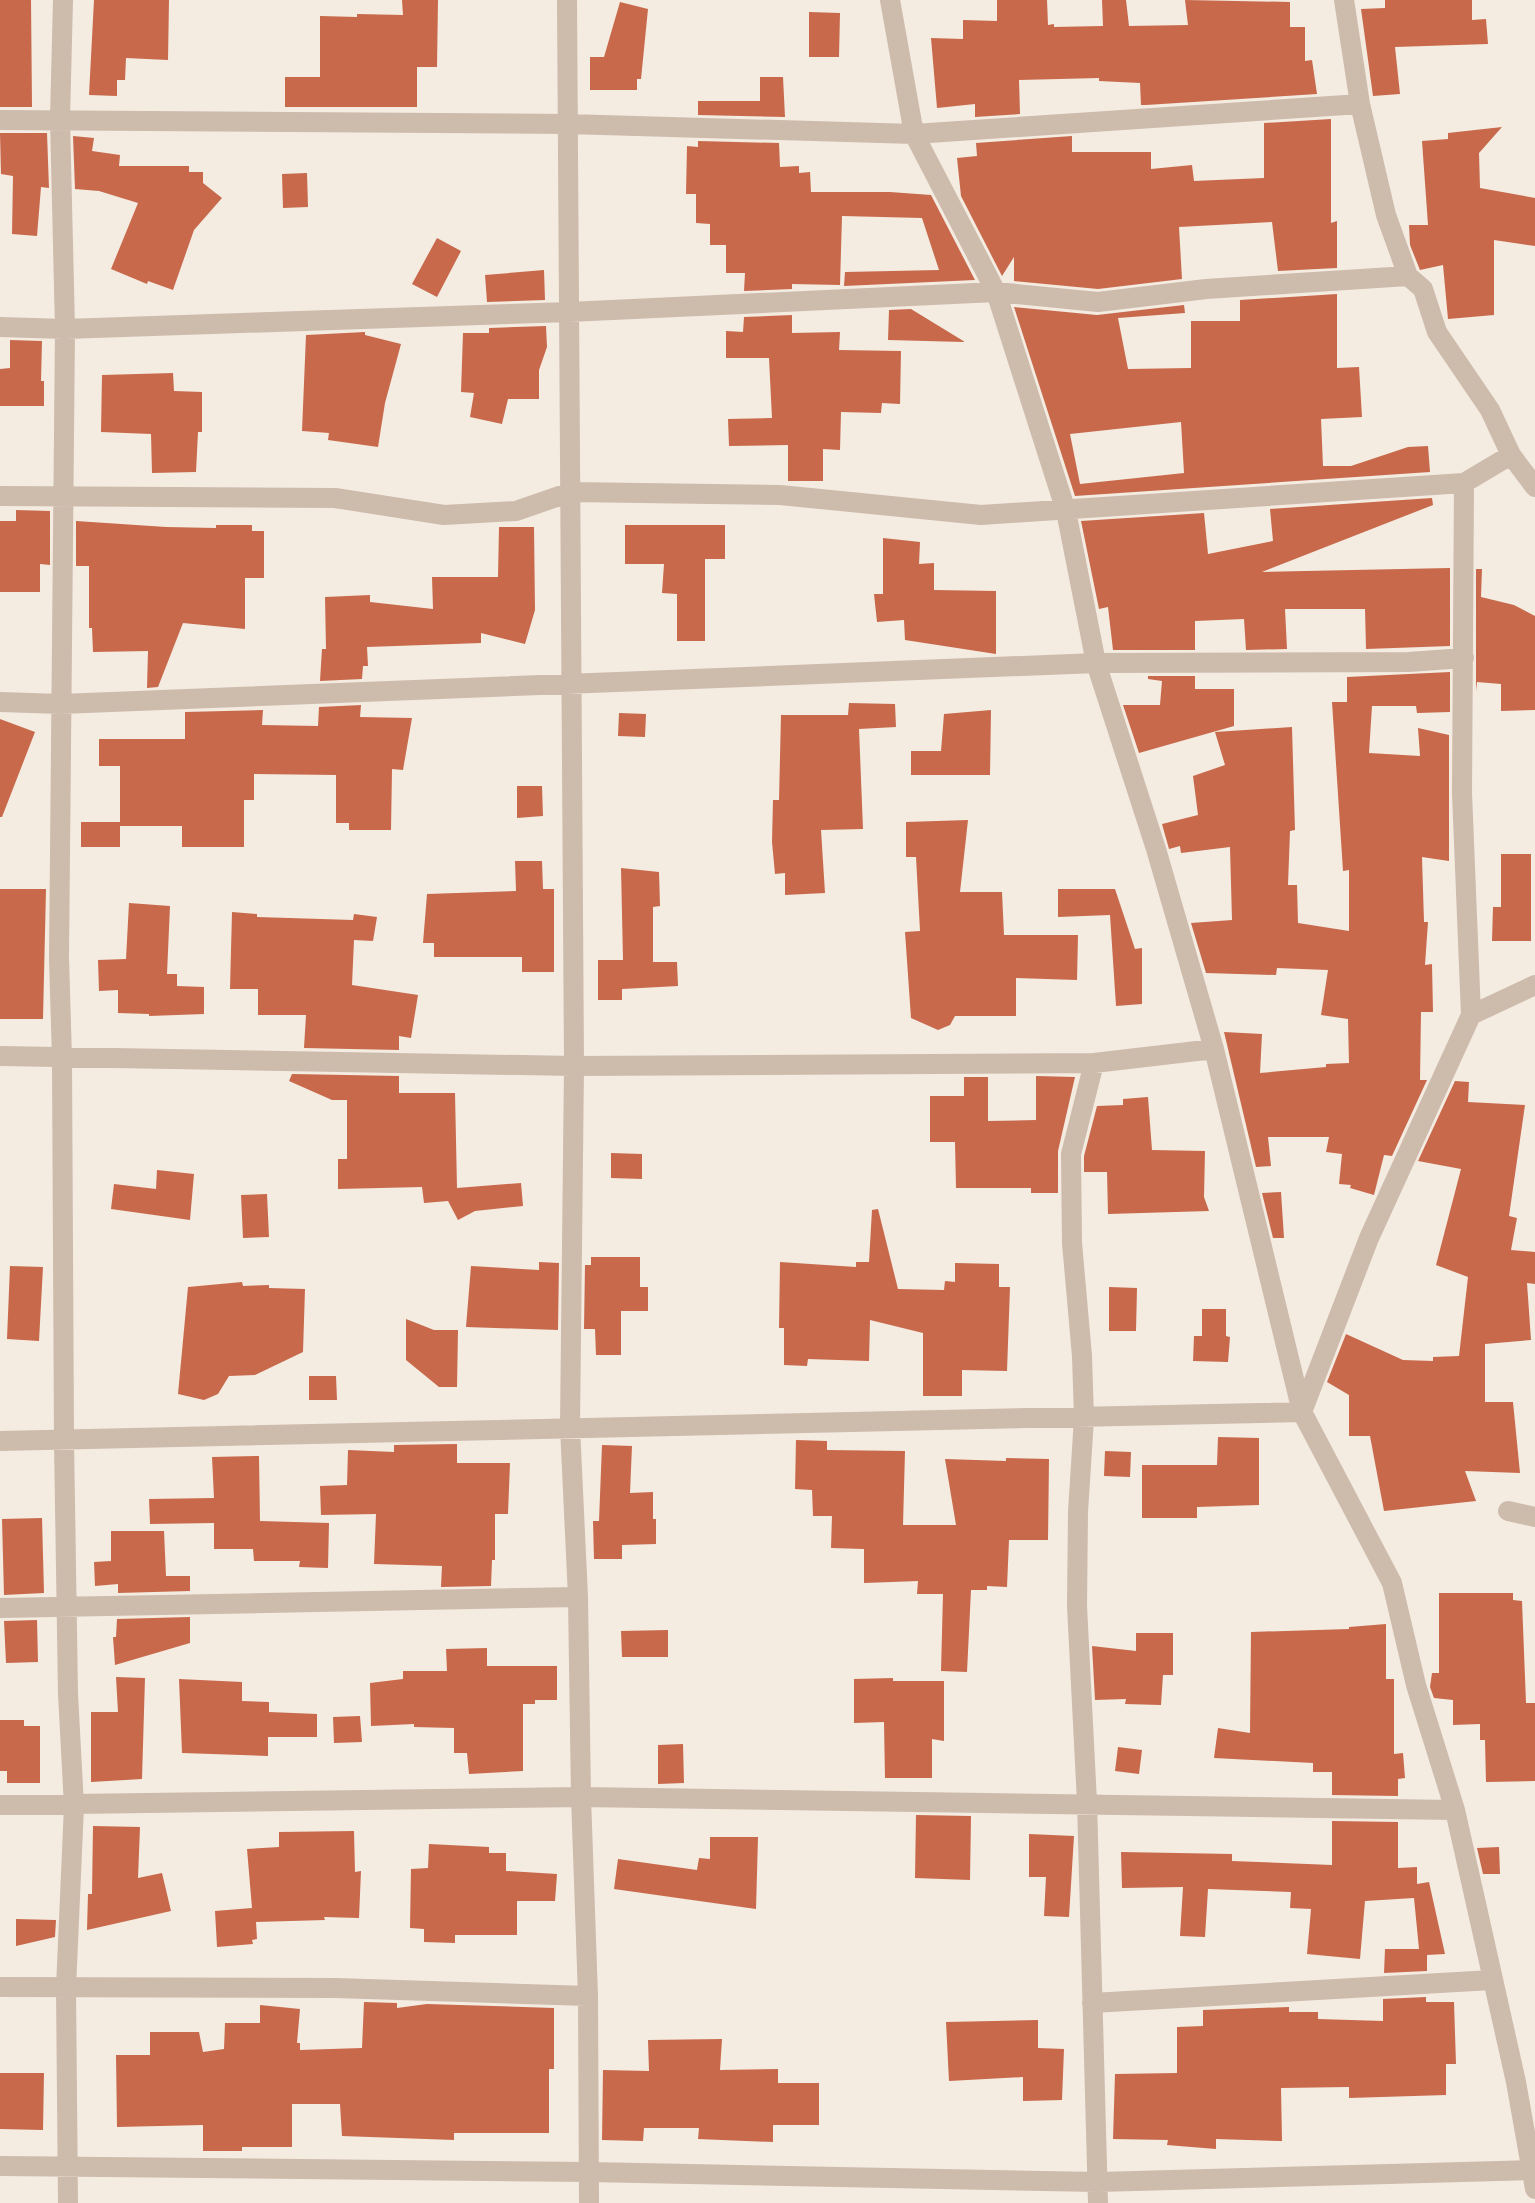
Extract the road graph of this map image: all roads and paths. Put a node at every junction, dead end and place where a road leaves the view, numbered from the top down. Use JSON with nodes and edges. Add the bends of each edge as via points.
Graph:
{"nodes":[{"id":1,"x":63,"y":0,"type":"edge"},
{"id":2,"x":567,"y":0,"type":"edge"},
{"id":3,"x":890,"y":0,"type":"edge"},
{"id":4,"x":1344,"y":0,"type":"edge"},
{"id":5,"x":1360,"y":104,"type":"junction"},
{"id":6,"x":60,"y":119,"type":"junction"},
{"id":7,"x":0,"y":120,"type":"edge"},
{"id":8,"x":568,"y":124,"type":"junction"},
{"id":9,"x":914,"y":134,"type":"junction"},
{"id":10,"x":1408,"y":276,"type":"junction"},
{"id":11,"x":996,"y":292,"type":"junction"},
{"id":12,"x":569,"y":312,"type":"junction"},
{"id":13,"x":0,"y":327,"type":"edge"},
{"id":14,"x":65,"y":329,"type":"junction"},
{"id":15,"x":1511,"y":455,"type":"junction"},
{"id":16,"x":1464,"y":483,"type":"junction"},
{"id":17,"x":1535,"y":487,"type":"edge"},
{"id":18,"x":571,"y":492,"type":"junction"},
{"id":19,"x":0,"y":496,"type":"edge"},
{"id":20,"x":64,"y":496,"type":"junction"},
{"id":21,"x":1066,"y":511,"type":"junction"},
{"id":22,"x":1464,"y":658,"type":"junction"},
{"id":23,"x":1096,"y":663,"type":"junction"},
{"id":24,"x":571,"y":686,"type":"junction"},
{"id":25,"x":0,"y":702,"type":"edge"},
{"id":26,"x":61,"y":704,"type":"junction"},
{"id":27,"x":1535,"y":985,"type":"edge"},
{"id":28,"x":1471,"y":1015,"type":"junction"},
{"id":29,"x":1214,"y":1049,"type":"junction"},
{"id":30,"x":0,"y":1056,"type":"edge"},
{"id":31,"x":62,"y":1059,"type":"junction"},
{"id":32,"x":1094,"y":1063,"type":"junction"},
{"id":33,"x":574,"y":1066,"type":"junction"},
{"id":34,"x":1302,"y":1412,"type":"junction"},
{"id":35,"x":1084,"y":1418,"type":"junction"},
{"id":36,"x":570,"y":1427,"type":"junction"},
{"id":37,"x":0,"y":1441,"type":"edge"},
{"id":38,"x":64,"y":1441,"type":"junction"},
{"id":39,"x":1508,"y":1511,"type":"dead end"},
{"id":40,"x":1535,"y":1517,"type":"edge"},
{"id":41,"x":578,"y":1597,"type":"junction"},
{"id":42,"x":0,"y":1608,"type":"edge"},
{"id":43,"x":67,"y":1608,"type":"junction"},
{"id":44,"x":581,"y":1797,"type":"junction"},
{"id":45,"x":1087,"y":1802,"type":"junction"},
{"id":46,"x":0,"y":1805,"type":"edge"},
{"id":47,"x":74,"y":1806,"type":"junction"},
{"id":48,"x":1455,"y":1810,"type":"junction"},
{"id":49,"x":1492,"y":1980,"type":"junction"},
{"id":50,"x":0,"y":1987,"type":"edge"},
{"id":51,"x":66,"y":1988,"type":"junction"},
{"id":52,"x":588,"y":1996,"type":"junction"},
{"id":53,"x":1092,"y":2003,"type":"junction"},
{"id":54,"x":1526,"y":2081,"type":"edge"},
{"id":55,"x":0,"y":2166,"type":"edge"},
{"id":56,"x":68,"y":2166,"type":"junction"},
{"id":57,"x":589,"y":2172,"type":"junction"},
{"id":58,"x":1533,"y":2179,"type":"edge"},
{"id":59,"x":1098,"y":2193,"type":"edge"},
{"id":60,"x":68,"y":2203,"type":"edge"},
{"id":61,"x":589,"y":2203,"type":"edge"}],
"edges":[{"from":1,"to":6,"type":"street"},
{"from":2,"to":8,"type":"street"},
{"from":3,"to":9,"type":"street"},
{"from":4,"to":5,"type":"street"},
{"from":5,"to":9,"type":"street"},
{"from":5,"to":10,"type":"street","via":[[1386,215]]},
{"from":6,"to":7,"type":"street"},
{"from":6,"to":8,"type":"street"},
{"from":6,"to":14,"type":"street"},
{"from":8,"to":9,"type":"street"},
{"from":8,"to":12,"type":"street"},
{"from":9,"to":11,"type":"street"},
{"from":10,"to":11,"type":"street","via":[[1098,302]]},
{"from":10,"to":15,"type":"street","via":[[1423,289],[1437,332],[1490,410]]},
{"from":11,"to":12,"type":"street"},
{"from":11,"to":21,"type":"street"},
{"from":12,"to":14,"type":"street"},
{"from":12,"to":18,"type":"street"},
{"from":13,"to":14,"type":"street"},
{"from":14,"to":20,"type":"street"},
{"from":15,"to":16,"type":"street"},
{"from":15,"to":17,"type":"street"},
{"from":16,"to":21,"type":"street"},
{"from":16,"to":22,"type":"street"},
{"from":18,"to":20,"type":"street","via":[[516,511],[444,515],[335,498]]},
{"from":18,"to":21,"type":"street","via":[[780,495],[981,515]]},
{"from":18,"to":24,"type":"street"},
{"from":19,"to":20,"type":"street"},
{"from":20,"to":26,"type":"street"},
{"from":21,"to":23,"type":"street"},
{"from":22,"to":23,"type":"street"},
{"from":22,"to":28,"type":"street","via":[[1462,793]]},
{"from":23,"to":24,"type":"street"},
{"from":23,"to":29,"type":"street"},
{"from":24,"to":26,"type":"street"},
{"from":24,"to":33,"type":"street"},
{"from":25,"to":26,"type":"street"},
{"from":26,"to":31,"type":"street"},
{"from":27,"to":28,"type":"street"},
{"from":28,"to":34,"type":"street","via":[[1369,1238]]},
{"from":29,"to":32,"type":"street"},
{"from":29,"to":34,"type":"street"},
{"from":30,"to":31,"type":"street"},
{"from":31,"to":33,"type":"street"},
{"from":31,"to":38,"type":"street"},
{"from":32,"to":33,"type":"street"},
{"from":32,"to":35,"type":"street","via":[[1071,1154]]},
{"from":33,"to":36,"type":"street"},
{"from":34,"to":35,"type":"street"},
{"from":34,"to":48,"type":"street","via":[[1392,1583],[1416,1685]]},
{"from":35,"to":36,"type":"street"},
{"from":35,"to":45,"type":"street","via":[[1077,1606]]},
{"from":36,"to":38,"type":"street"},
{"from":36,"to":41,"type":"street"},
{"from":37,"to":38,"type":"street"},
{"from":38,"to":43,"type":"street"},
{"from":39,"to":40,"type":"street"},
{"from":41,"to":43,"type":"street"},
{"from":41,"to":44,"type":"street"},
{"from":42,"to":43,"type":"street"},
{"from":43,"to":47,"type":"street"},
{"from":44,"to":45,"type":"street"},
{"from":44,"to":47,"type":"street"},
{"from":44,"to":52,"type":"street"},
{"from":45,"to":48,"type":"street"},
{"from":45,"to":53,"type":"street"},
{"from":46,"to":47,"type":"street"},
{"from":47,"to":51,"type":"street"},
{"from":48,"to":49,"type":"street"},
{"from":49,"to":53,"type":"street"},
{"from":49,"to":54,"type":"street"},
{"from":50,"to":51,"type":"street"},
{"from":51,"to":52,"type":"street","via":[[335,1988]]},
{"from":51,"to":56,"type":"street"},
{"from":52,"to":57,"type":"street"},
{"from":53,"to":59,"type":"street"},
{"from":54,"to":58,"type":"street"},
{"from":55,"to":56,"type":"street"},
{"from":56,"to":57,"type":"street"},
{"from":56,"to":60,"type":"street"},
{"from":57,"to":59,"type":"street"},
{"from":57,"to":61,"type":"street"},
{"from":58,"to":59,"type":"street"}]}
